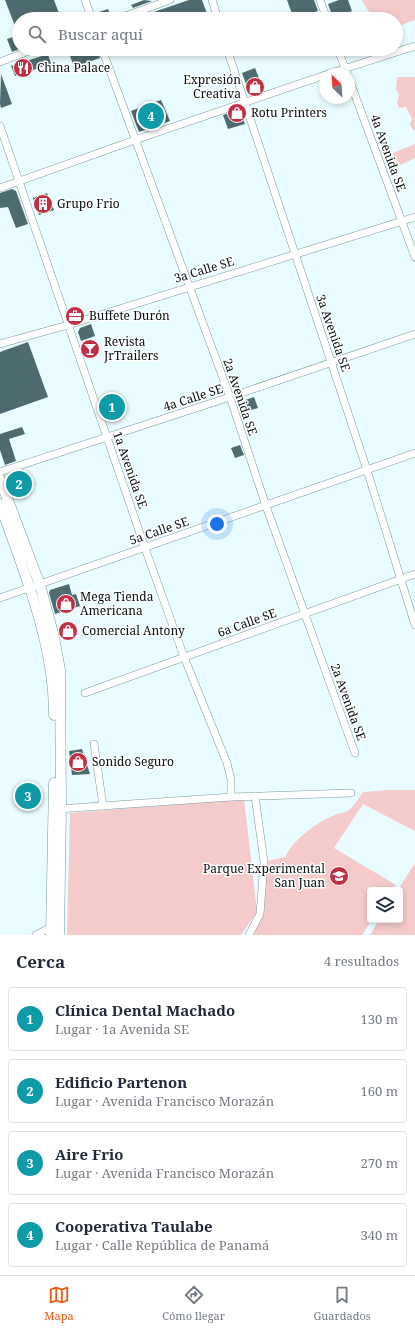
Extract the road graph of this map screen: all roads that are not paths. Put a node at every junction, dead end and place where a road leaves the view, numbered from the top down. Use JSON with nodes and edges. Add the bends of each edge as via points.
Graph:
{"nodes":[{"id":1,"x":85,"y":0,"type":"edge"},
{"id":2,"x":170,"y":0,"type":"edge"},
{"id":3,"x":212,"y":0,"type":"edge"},
{"id":4,"x":320,"y":0,"type":"edge"},
{"id":5,"x":89,"y":12,"type":"edge"},
{"id":6,"x":136,"y":12,"type":"edge"},
{"id":7,"x":216,"y":12,"type":"edge"},
{"id":8,"x":324,"y":12,"type":"edge"},
{"id":9,"x":415,"y":46,"type":"edge"},
{"id":10,"x":403,"y":50,"type":"edge"},
{"id":11,"x":16,"y":56,"type":"edge"},
{"id":12,"x":105,"y":56,"type":"edge"},
{"id":13,"x":229,"y":56,"type":"edge"},
{"id":14,"x":341,"y":56,"type":"edge"},
{"id":15,"x":387,"y":56,"type":"edge"},
{"id":16,"x":0,"y":62,"type":"edge"},
{"id":17,"x":345,"y":68,"type":"edge"},
{"id":18,"x":354,"y":68,"type":"edge"},
{"id":19,"x":319,"y":76,"type":"edge"},
{"id":20,"x":355,"y":96,"type":"edge"},
{"id":21,"x":244,"y":102,"type":"junction"},
{"id":22,"x":0,"y":126,"type":"edge"},
{"id":23,"x":135,"y":140,"type":"junction"},
{"id":24,"x":20,"y":181,"type":"junction"},
{"id":25,"x":0,"y":188,"type":"edge"},
{"id":26,"x":415,"y":217,"type":"edge"},
{"id":27,"x":401,"y":222,"type":"junction"},
{"id":28,"x":295,"y":255,"type":"junction"},
{"id":29,"x":415,"y":257,"type":"edge"},
{"id":30,"x":188,"y":286,"type":"junction"},
{"id":31,"x":68,"y":325,"type":"junction"},
{"id":32,"x":415,"y":334,"type":"edge"},
{"id":33,"x":0,"y":344,"type":"edge"},
{"id":34,"x":331,"y":363,"type":"junction"},
{"id":35,"x":230,"y":397,"type":"junction"},
{"id":36,"x":107,"y":437,"type":"junction"},
{"id":37,"x":415,"y":453,"type":"edge"},
{"id":38,"x":367,"y":470,"type":"junction"},
{"id":39,"x":0,"y":472,"type":"edge"},
{"id":40,"x":0,"y":479,"type":"edge"},
{"id":41,"x":0,"y":504,"type":"edge"},
{"id":42,"x":266,"y":506,"type":"junction"},
{"id":43,"x":145,"y":548,"type":"junction"},
{"id":44,"x":415,"y":574,"type":"edge"},
{"id":45,"x":400,"y":578,"type":"junction"},
{"id":46,"x":35,"y":587,"type":"junction"},
{"id":47,"x":0,"y":598,"type":"edge"},
{"id":48,"x":304,"y":614,"type":"junction"},
{"id":49,"x":415,"y":625,"type":"edge"},
{"id":50,"x":184,"y":657,"type":"junction"},
{"id":51,"x":85,"y":693,"type":"dead end"},
{"id":52,"x":94,"y":744,"type":"dead end"},
{"id":53,"x":355,"y":754,"type":"dead end"},
{"id":54,"x":351,"y":793,"type":"dead end"},
{"id":55,"x":255,"y":796,"type":"junction"},
{"id":56,"x":231,"y":797,"type":"junction"},
{"id":57,"x":103,"y":806,"type":"junction"},
{"id":58,"x":57,"y":809,"type":"junction"},
{"id":59,"x":54,"y":928,"type":"edge"},
{"id":60,"x":36,"y":935,"type":"edge"},
{"id":61,"x":59,"y":935,"type":"edge"},
{"id":62,"x":249,"y":935,"type":"edge"}],
"edges":[{"from":1,"to":5,"type":"street"},
{"from":2,"to":6,"type":"street"},
{"from":3,"to":7,"type":"street"},
{"from":4,"to":8,"type":"street"},
{"from":9,"to":10,"type":"street"},
{"from":11,"to":16,"type":"street"},
{"from":12,"to":23,"type":"street","name":"2a Avenida SE"},
{"from":13,"to":21,"type":"street","name":"3a Avenida SE"},
{"from":14,"to":17,"type":"street"},
{"from":15,"to":18,"type":"street"},
{"from":19,"to":21,"type":"street"},
{"from":20,"to":27,"type":"street","name":"4a Avenida SE"},
{"from":21,"to":23,"type":"street"},
{"from":21,"to":28,"type":"street","name":"3a Avenida SE"},
{"from":22,"to":24,"type":"street","name":"1a Avenida SE"},
{"from":23,"to":24,"type":"street"},
{"from":23,"to":30,"type":"street","name":"2a Avenida SE"},
{"from":24,"to":25,"type":"street"},
{"from":24,"to":31,"type":"street","name":"1a Avenida SE"},
{"from":26,"to":27,"type":"street","name":"3a Calle SE"},
{"from":27,"to":28,"type":"street","name":"3a Calle SE"},
{"from":27,"to":29,"type":"street","name":"4a Avenida SE"},
{"from":28,"to":30,"type":"street","name":"3a Calle SE"},
{"from":28,"to":34,"type":"street","name":"3a Avenida SE"},
{"from":30,"to":31,"type":"street","name":"3a Calle SE"},
{"from":30,"to":35,"type":"street","name":"2a Avenida SE"},
{"from":31,"to":33,"type":"street","name":"3a Calle SE"},
{"from":31,"to":36,"type":"street","name":"1a Avenida SE"},
{"from":32,"to":34,"type":"street","name":"4a Calle SE"},
{"from":34,"to":35,"type":"street","name":"4a Calle SE"},
{"from":34,"to":38,"type":"street","name":"3a Avenida SE"},
{"from":35,"to":36,"type":"street","name":"4a Calle SE"},
{"from":35,"to":42,"type":"street","name":"2a Avenida SE"},
{"from":36,"to":39,"type":"street","name":"4a Calle SE"},
{"from":36,"to":43,"type":"street","name":"1a Avenida SE"},
{"from":37,"to":38,"type":"street","name":"5a Calle SE"},
{"from":38,"to":42,"type":"street","name":"5a Calle SE"},
{"from":38,"to":45,"type":"street","name":"3a Avenida SE"},
{"from":40,"to":46,"type":"main road"},
{"from":41,"to":46,"type":"main road"},
{"from":42,"to":43,"type":"street","name":"5a Calle SE"},
{"from":42,"to":48,"type":"street","name":"2a Avenida SE"},
{"from":43,"to":46,"type":"street","name":"5a Calle SE"},
{"from":43,"to":50,"type":"street","name":"1a Avenida SE"},
{"from":44,"to":45,"type":"street","name":"6a Calle SE"},
{"from":45,"to":48,"type":"street","name":"6a Calle SE"},
{"from":45,"to":49,"type":"street","name":"3a Avenida SE"},
{"from":46,"to":47,"type":"street","name":"5a Calle SE"},
{"from":46,"to":58,"type":"main road","via":[[57,709]]},
{"from":48,"to":50,"type":"street","name":"6a Calle SE"},
{"from":48,"to":53,"type":"street","name":"2a Avenida SE"},
{"from":50,"to":51,"type":"street","name":"6a Calle SE"},
{"from":50,"to":56,"type":"street","name":"1a Avenida SE","via":[[227,763],[231,779]]},
{"from":52,"to":57,"type":"street"},
{"from":54,"to":55,"type":"street"},
{"from":55,"to":56,"type":"street"},
{"from":55,"to":62,"type":"street","via":[[264,862],[260,914]]},
{"from":56,"to":57,"type":"street"},
{"from":57,"to":58,"type":"street"},
{"from":58,"to":59,"type":"main road"},
{"from":59,"to":60,"type":"street"},
{"from":59,"to":61,"type":"main road"}]}
